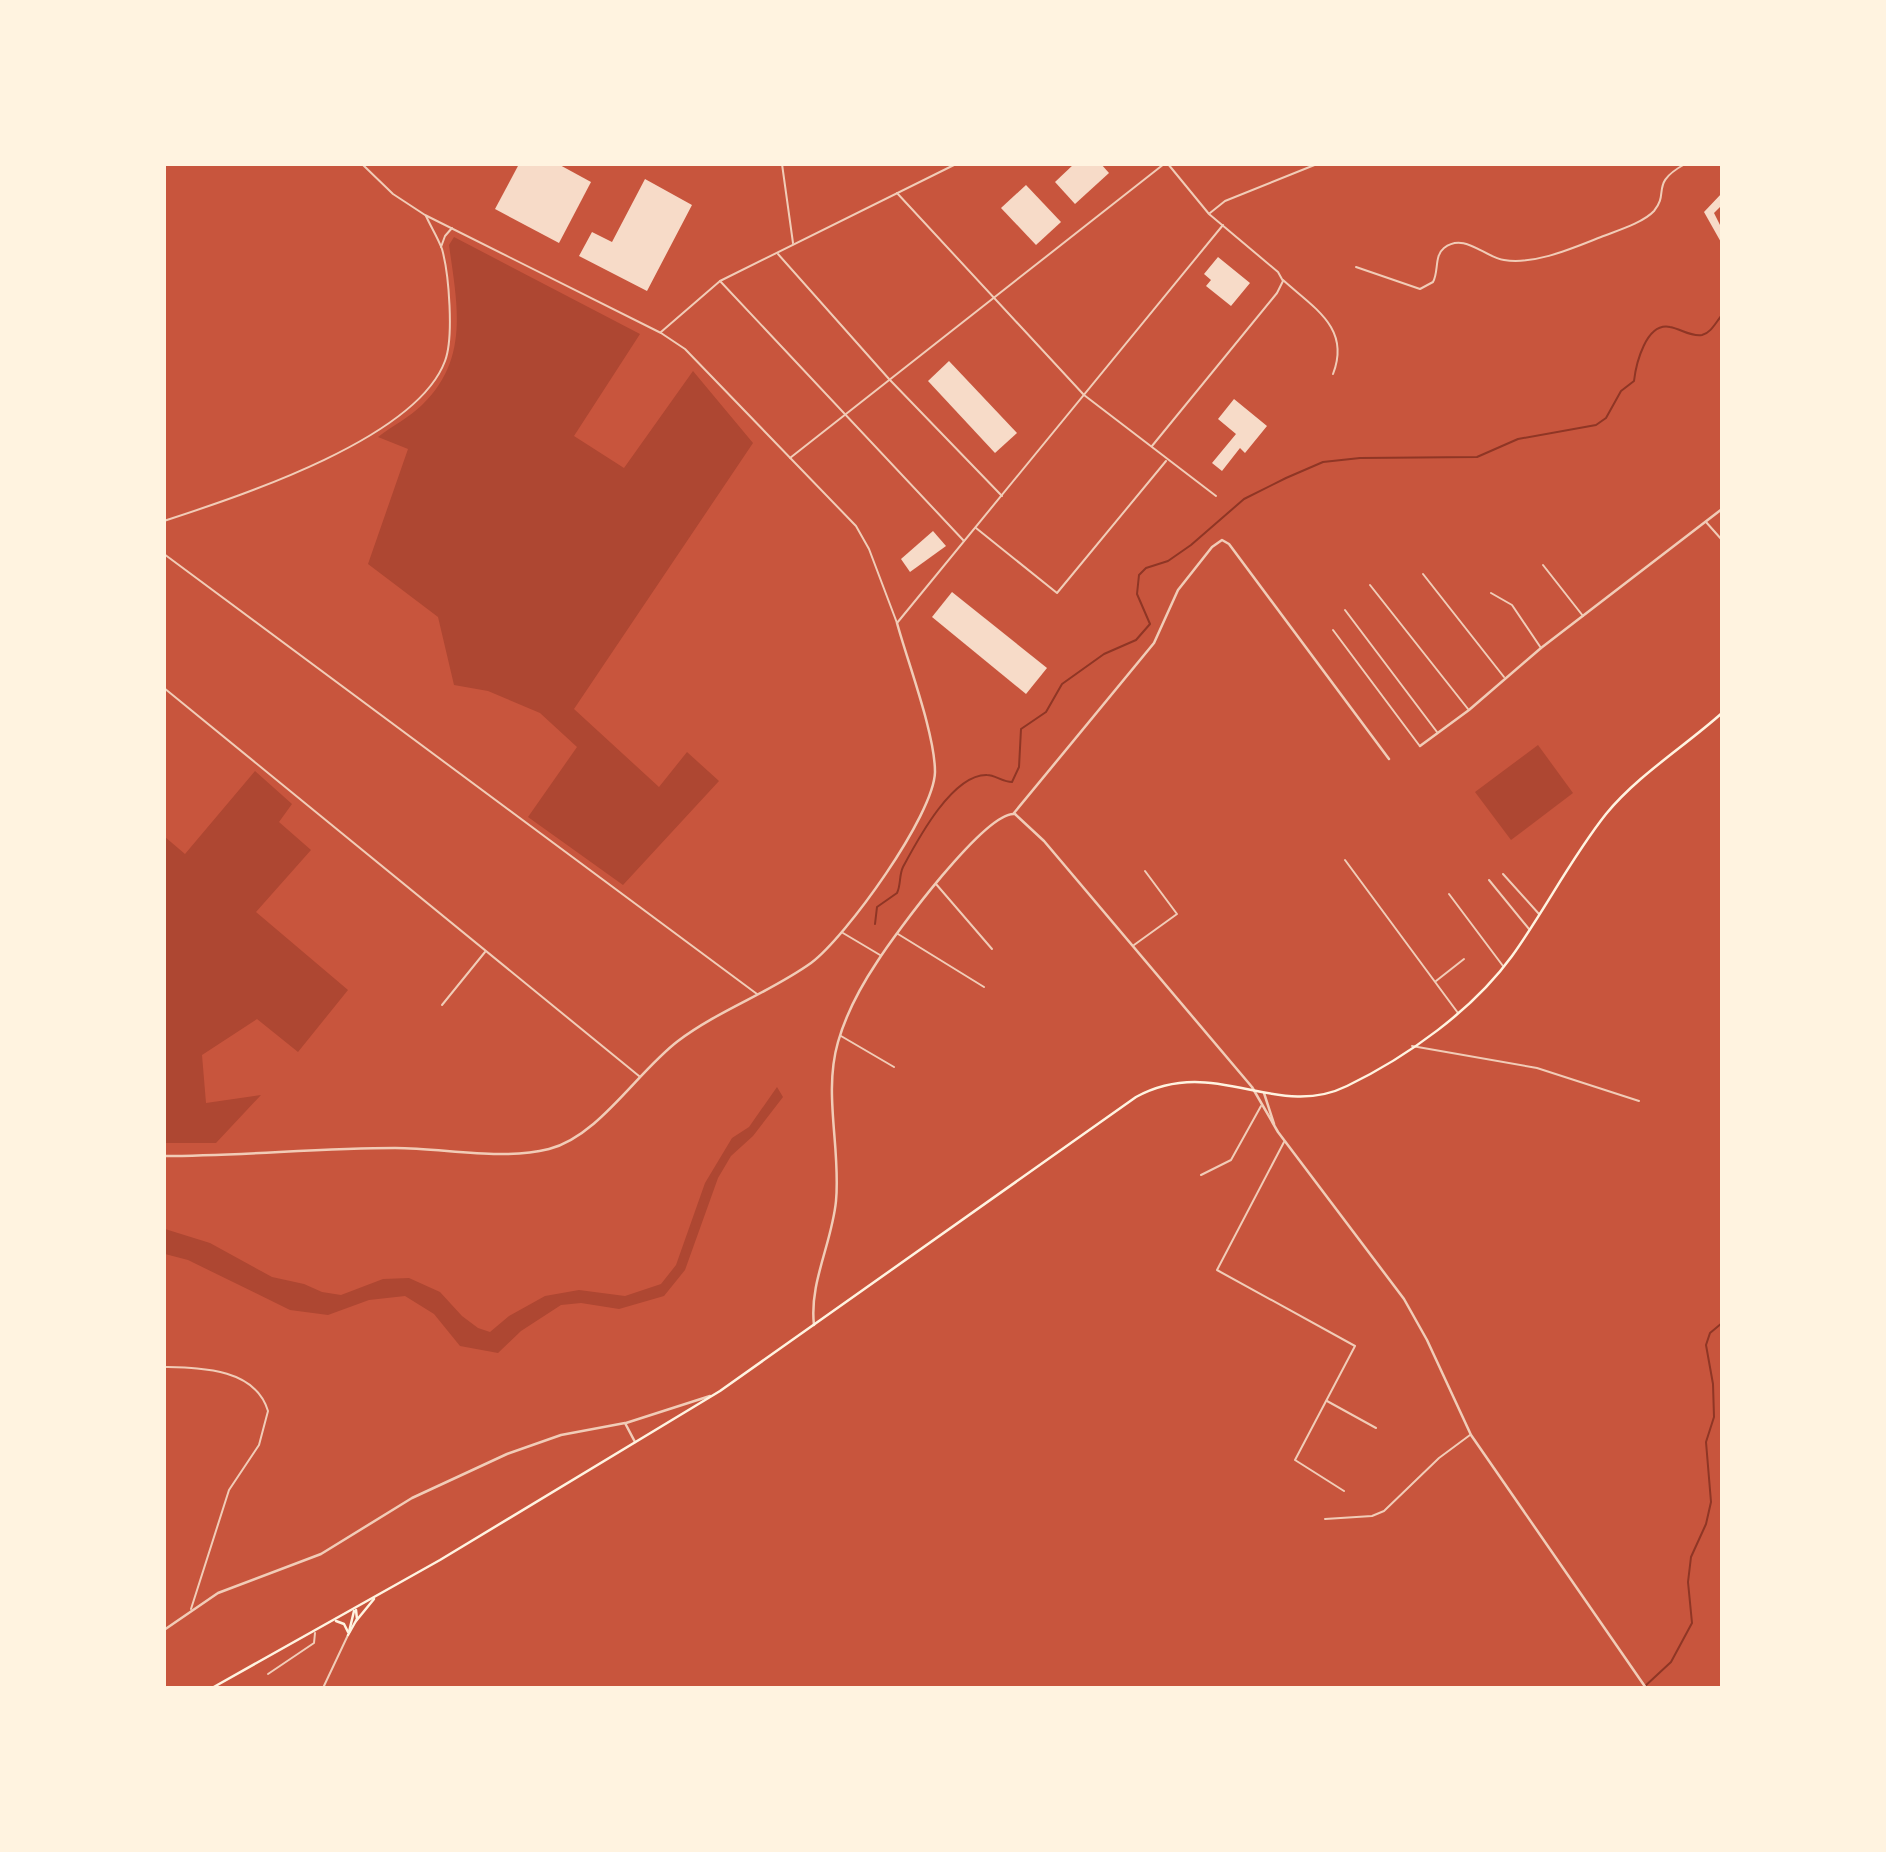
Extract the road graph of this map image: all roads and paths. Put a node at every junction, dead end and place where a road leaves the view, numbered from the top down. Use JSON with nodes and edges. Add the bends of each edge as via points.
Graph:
{"nodes":[{"id":1,"x":362,"y":164,"type":"edge"},
{"id":2,"x":782,"y":164,"type":"edge"},
{"id":3,"x":956,"y":164,"type":"edge"},
{"id":4,"x":1166,"y":164,"type":"edge"},
{"id":5,"x":1317,"y":164,"type":"edge"},
{"id":6,"x":1685,"y":164,"type":"edge"},
{"id":7,"x":897,"y":193,"type":"junction"},
{"id":8,"x":1209,"y":214,"type":"junction"},
{"id":9,"x":425,"y":215,"type":"junction"},
{"id":10,"x":1223,"y":225,"type":"junction"},
{"id":11,"x":452,"y":228,"type":"junction"},
{"id":12,"x":794,"y":245,"type":"junction"},
{"id":13,"x":441,"y":248,"type":"junction"},
{"id":14,"x":777,"y":253,"type":"junction"},
{"id":15,"x":1356,"y":267,"type":"dead end"},
{"id":16,"x":1283,"y":280,"type":"junction"},
{"id":17,"x":720,"y":281,"type":"junction"},
{"id":18,"x":993,"y":298,"type":"junction"},
{"id":19,"x":661,"y":333,"type":"junction"},
{"id":20,"x":1333,"y":374,"type":"dead end"},
{"id":21,"x":889,"y":379,"type":"junction"},
{"id":22,"x":1084,"y":395,"type":"junction"},
{"id":23,"x":845,"y":415,"type":"junction"},
{"id":24,"x":1152,"y":446,"type":"junction"},
{"id":25,"x":789,"y":458,"type":"junction"},
{"id":26,"x":1167,"y":459,"type":"junction"},
{"id":27,"x":1002,"y":496,"type":"junction"},
{"id":28,"x":1216,"y":496,"type":"dead end"},
{"id":29,"x":1721,"y":509,"type":"edge"},
{"id":30,"x":164,"y":521,"type":"edge"},
{"id":31,"x":1706,"y":522,"type":"junction"},
{"id":32,"x":976,"y":528,"type":"junction"},
{"id":33,"x":1721,"y":540,"type":"edge"},
{"id":34,"x":965,"y":541,"type":"junction"},
{"id":35,"x":164,"y":554,"type":"edge"},
{"id":36,"x":1544,"y":565,"type":"dead end"},
{"id":37,"x":1423,"y":574,"type":"dead end"},
{"id":38,"x":1370,"y":585,"type":"dead end"},
{"id":39,"x":1491,"y":593,"type":"dead end"},
{"id":40,"x":1345,"y":610,"type":"dead end"},
{"id":41,"x":1583,"y":616,"type":"junction"},
{"id":42,"x":897,"y":623,"type":"junction"},
{"id":43,"x":1333,"y":630,"type":"dead end"},
{"id":44,"x":1541,"y":648,"type":"junction"},
{"id":45,"x":1504,"y":677,"type":"junction"},
{"id":46,"x":164,"y":688,"type":"edge"},
{"id":47,"x":1469,"y":709,"type":"junction"},
{"id":48,"x":1721,"y":713,"type":"edge"},
{"id":49,"x":1438,"y":733,"type":"junction"},
{"id":50,"x":1420,"y":746,"type":"joint"},
{"id":51,"x":1389,"y":759,"type":"dead end"},
{"id":52,"x":1014,"y":813,"type":"junction"},
{"id":53,"x":1345,"y":860,"type":"dead end"},
{"id":54,"x":1145,"y":871,"type":"dead end"},
{"id":55,"x":1503,"y":874,"type":"dead end"},
{"id":56,"x":1489,"y":880,"type":"dead end"},
{"id":57,"x":935,"y":883,"type":"junction"},
{"id":58,"x":1449,"y":894,"type":"dead end"},
{"id":59,"x":1539,"y":915,"type":"junction"},
{"id":60,"x":1530,"y":930,"type":"junction"},
{"id":61,"x":843,"y":933,"type":"junction"},
{"id":62,"x":898,"y":933,"type":"junction"},
{"id":63,"x":1132,"y":946,"type":"junction"},
{"id":64,"x":992,"y":949,"type":"dead end"},
{"id":65,"x":486,"y":951,"type":"junction"},
{"id":66,"x":881,"y":956,"type":"junction"},
{"id":67,"x":1464,"y":958,"type":"dead end"},
{"id":68,"x":1503,"y":967,"type":"junction"},
{"id":69,"x":1435,"y":981,"type":"junction"},
{"id":70,"x":984,"y":987,"type":"dead end"},
{"id":71,"x":758,"y":994,"type":"junction"},
{"id":72,"x":442,"y":1005,"type":"dead end"},
{"id":73,"x":1458,"y":1013,"type":"junction"},
{"id":74,"x":840,"y":1035,"type":"junction"},
{"id":75,"x":1412,"y":1046,"type":"junction"},
{"id":76,"x":894,"y":1067,"type":"dead end"},
{"id":77,"x":640,"y":1076,"type":"junction"},
{"id":78,"x":1254,"y":1090,"type":"junction"},
{"id":79,"x":1264,"y":1093,"type":"junction"},
{"id":80,"x":1639,"y":1101,"type":"dead end"},
{"id":81,"x":1261,"y":1105,"type":"junction"},
{"id":82,"x":1274,"y":1127,"type":"junction"},
{"id":83,"x":1284,"y":1141,"type":"junction"},
{"id":84,"x":164,"y":1156,"type":"edge"},
{"id":85,"x":1201,"y":1175,"type":"dead end"},
{"id":86,"x":814,"y":1325,"type":"junction"},
{"id":87,"x":164,"y":1367,"type":"edge"},
{"id":88,"x":713,"y":1395,"type":"junction"},
{"id":89,"x":1326,"y":1400,"type":"junction"},
{"id":90,"x":625,"y":1423,"type":"junction"},
{"id":91,"x":1376,"y":1427,"type":"dead end"},
{"id":92,"x":1471,"y":1435,"type":"junction"},
{"id":93,"x":635,"y":1442,"type":"junction"},
{"id":94,"x":1344,"y":1491,"type":"dead end"},
{"id":95,"x":1325,"y":1519,"type":"dead end"},
{"id":96,"x":376,"y":1597,"type":"junction"},
{"id":97,"x":191,"y":1610,"type":"junction"},
{"id":98,"x":355,"y":1610,"type":"junction"},
{"id":99,"x":333,"y":1621,"type":"junction"},
{"id":100,"x":356,"y":1621,"type":"junction"},
{"id":101,"x":164,"y":1630,"type":"edge"},
{"id":102,"x":314,"y":1632,"type":"junction"},
{"id":103,"x":348,"y":1635,"type":"junction"},
{"id":104,"x":268,"y":1674,"type":"dead end"},
{"id":105,"x":212,"y":1688,"type":"edge"},
{"id":106,"x":323,"y":1688,"type":"edge"},
{"id":107,"x":1646,"y":1688,"type":"edge"}],
"edges":[{"from":1,"to":9,"type":"street","via":[[393,194]]},
{"from":2,"to":12,"type":"street"},
{"from":3,"to":7,"type":"street"},
{"from":4,"to":8,"type":"street"},
{"from":4,"to":18,"type":"street"},
{"from":5,"to":8,"type":"street","via":[[1225,201]]},
{"from":6,"to":15,"type":"street","via":[[1664,180],[1651,213],[1544,256],[1504,260],[1466,244],[1450,245],[1439,253],[1433,282],[1422,289]]},
{"from":7,"to":12,"type":"street"},
{"from":7,"to":18,"type":"street"},
{"from":8,"to":10,"type":"street"},
{"from":9,"to":11,"type":"street"},
{"from":9,"to":13,"type":"street"},
{"from":10,"to":16,"type":"street"},
{"from":10,"to":22,"type":"street"},
{"from":11,"to":13,"type":"street"},
{"from":11,"to":19,"type":"street"},
{"from":12,"to":14,"type":"street"},
{"from":13,"to":30,"type":"street","via":[[449,318],[447,351],[440,370],[415,403],[339,452]]},
{"from":14,"to":17,"type":"street"},
{"from":14,"to":21,"type":"street"},
{"from":16,"to":20,"type":"street","via":[[1325,318],[1339,340]]},
{"from":16,"to":24,"type":"street"},
{"from":17,"to":19,"type":"street"},
{"from":17,"to":23,"type":"street"},
{"from":18,"to":21,"type":"street"},
{"from":18,"to":22,"type":"street"},
{"from":19,"to":25,"type":"street","via":[[690,353]]},
{"from":21,"to":23,"type":"street"},
{"from":21,"to":27,"type":"street"},
{"from":22,"to":24,"type":"street"},
{"from":22,"to":27,"type":"street"},
{"from":23,"to":25,"type":"street"},
{"from":23,"to":34,"type":"street"},
{"from":24,"to":26,"type":"street"},
{"from":25,"to":42,"type":"street","via":[[858,530]]},
{"from":26,"to":28,"type":"street"},
{"from":26,"to":32,"type":"street","via":[[1057,593]]},
{"from":27,"to":32,"type":"street"},
{"from":29,"to":31,"type":"street"},
{"from":31,"to":33,"type":"street"},
{"from":31,"to":41,"type":"street"},
{"from":32,"to":34,"type":"street"},
{"from":34,"to":42,"type":"street"},
{"from":35,"to":71,"type":"street"},
{"from":36,"to":41,"type":"street"},
{"from":37,"to":45,"type":"street"},
{"from":38,"to":47,"type":"street"},
{"from":39,"to":44,"type":"street","via":[[1512,605]]},
{"from":40,"to":49,"type":"street"},
{"from":41,"to":44,"type":"street"},
{"from":42,"to":61,"type":"street","via":[[932,747],[934,782],[906,842]]},
{"from":43,"to":50,"type":"street"},
{"from":44,"to":45,"type":"street"},
{"from":45,"to":47,"type":"street"},
{"from":46,"to":65,"type":"street"},
{"from":47,"to":49,"type":"street"},
{"from":48,"to":59,"type":"main road","via":[[1616,803]]},
{"from":49,"to":50,"type":"street"},
{"from":51,"to":52,"type":"street","via":[[1230,544],[1222,541],[1180,587],[1152,645]]},
{"from":52,"to":57,"type":"street","via":[[985,831]]},
{"from":52,"to":63,"type":"street","via":[[1044,841]]},
{"from":53,"to":69,"type":"street"},
{"from":54,"to":63,"type":"street","via":[[1177,914]]},
{"from":55,"to":59,"type":"street"},
{"from":56,"to":60,"type":"street"},
{"from":57,"to":62,"type":"street"},
{"from":57,"to":64,"type":"street"},
{"from":58,"to":68,"type":"street"},
{"from":59,"to":60,"type":"main road"},
{"from":60,"to":68,"type":"main road"},
{"from":61,"to":66,"type":"street"},
{"from":61,"to":71,"type":"street","via":[[810,963]]},
{"from":62,"to":66,"type":"street"},
{"from":62,"to":70,"type":"street"},
{"from":63,"to":78,"type":"street"},
{"from":65,"to":72,"type":"street"},
{"from":65,"to":77,"type":"street"},
{"from":66,"to":74,"type":"street"},
{"from":67,"to":69,"type":"street"},
{"from":68,"to":73,"type":"main road"},
{"from":69,"to":73,"type":"street"},
{"from":71,"to":77,"type":"street","via":[[682,1038]]},
{"from":73,"to":75,"type":"main road"},
{"from":74,"to":76,"type":"street"},
{"from":74,"to":86,"type":"street","via":[[832,1080],[836,1201],[813,1301]]},
{"from":75,"to":79,"type":"main road","via":[[1335,1091],[1300,1096]]},
{"from":75,"to":80,"type":"street","via":[[1537,1068]]},
{"from":77,"to":84,"type":"street","via":[[578,1135],[534,1152],[399,1148]]},
{"from":78,"to":79,"type":"main road"},
{"from":78,"to":81,"type":"street"},
{"from":78,"to":86,"type":"main road","via":[[1187,1080],[1146,1091]]},
{"from":79,"to":82,"type":"street"},
{"from":81,"to":82,"type":"street"},
{"from":81,"to":85,"type":"street","via":[[1231,1160]]},
{"from":82,"to":83,"type":"street"},
{"from":83,"to":89,"type":"street","via":[[1217,1271],[1355,1346]]},
{"from":83,"to":92,"type":"street","via":[[1411,1310]]},
{"from":86,"to":88,"type":"main road"},
{"from":87,"to":97,"type":"street","via":[[211,1369],[230,1375],[253,1388],[268,1411],[262,1440],[229,1490]]},
{"from":88,"to":90,"type":"street"},
{"from":88,"to":93,"type":"main road"},
{"from":89,"to":91,"type":"street"},
{"from":89,"to":94,"type":"street","via":[[1295,1461]]},
{"from":90,"to":93,"type":"street"},
{"from":90,"to":97,"type":"street","via":[[561,1435],[515,1451],[412,1498],[321,1554],[231,1587]]},
{"from":92,"to":95,"type":"street","via":[[1439,1458],[1384,1511]]},
{"from":92,"to":107,"type":"street"},
{"from":93,"to":96,"type":"main road"},
{"from":96,"to":98,"type":"main road"},
{"from":96,"to":100,"type":"main road"},
{"from":97,"to":101,"type":"street"},
{"from":98,"to":99,"type":"main road"},
{"from":98,"to":100,"type":"main road"},
{"from":98,"to":103,"type":"main road"},
{"from":99,"to":102,"type":"main road"},
{"from":99,"to":103,"type":"main road","via":[[343,1623]]},
{"from":100,"to":103,"type":"main road"},
{"from":102,"to":104,"type":"street","via":[[315,1642]]},
{"from":102,"to":105,"type":"main road"},
{"from":103,"to":106,"type":"street"}]}
